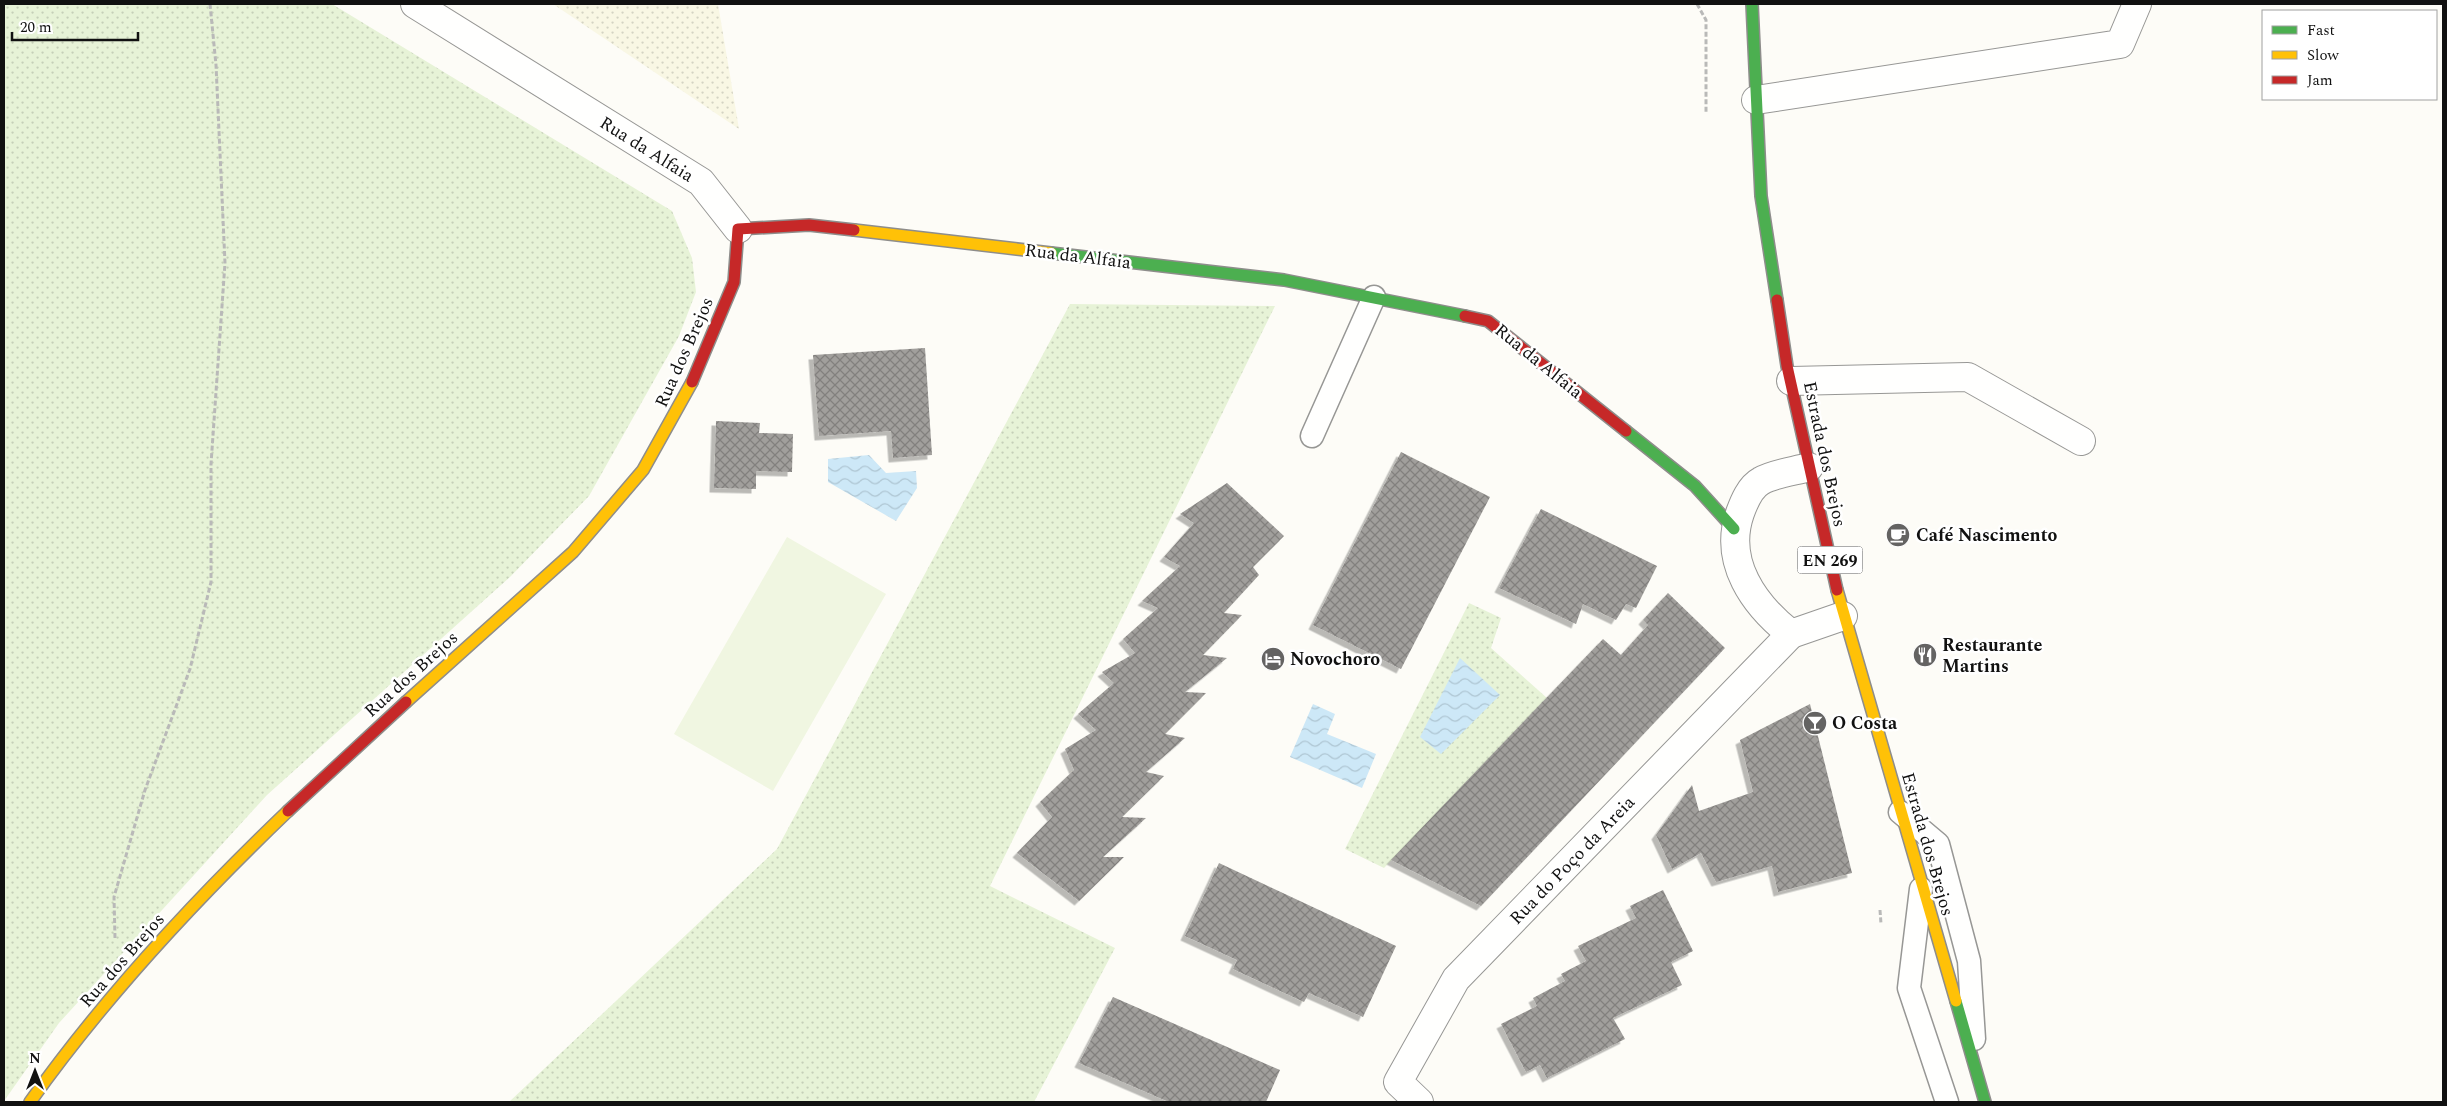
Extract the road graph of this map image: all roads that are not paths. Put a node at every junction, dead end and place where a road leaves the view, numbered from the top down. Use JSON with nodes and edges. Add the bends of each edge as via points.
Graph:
{"nodes":[{"id":1,"x":415,"y":4,"type":"edge"},
{"id":2,"x":1741,"y":4,"type":"edge"},
{"id":3,"x":2137,"y":4,"type":"edge"},
{"id":4,"x":1752,"y":13,"type":"edge"},
{"id":5,"x":1756,"y":100,"type":"junction"},
{"id":6,"x":738,"y":229,"type":"junction"},
{"id":7,"x":1374,"y":297,"type":"junction"},
{"id":8,"x":1790,"y":382,"type":"junction"},
{"id":9,"x":1312,"y":436,"type":"dead end"},
{"id":10,"x":2082,"y":441,"type":"dead end"},
{"id":11,"x":1809,"y":467,"type":"junction"},
{"id":12,"x":1734,"y":529,"type":"junction"},
{"id":13,"x":1844,"y":616,"type":"junction"},
{"id":14,"x":1791,"y":634,"type":"junction"},
{"id":15,"x":1900,"y":812,"type":"junction"},
{"id":16,"x":1921,"y":885,"type":"junction"},
{"id":17,"x":1975,"y":1068,"type":"junction"},
{"id":18,"x":30,"y":1102,"type":"edge"},
{"id":19,"x":1420,"y":1102,"type":"edge"},
{"id":20,"x":1947,"y":1102,"type":"edge"},
{"id":21,"x":1985,"y":1102,"type":"edge"}],
"edges":[{"from":1,"to":6,"type":"street","name":"Rua da Alfaia","via":[[701,182]]},
{"from":2,"to":4,"type":"lane"},
{"from":3,"to":5,"type":"street","via":[[2120,44]]},
{"from":4,"to":5,"type":"street","name":"Estrada dos Brejos","number":"EN 269"},
{"from":5,"to":8,"type":"street","name":"Estrada dos Brejos","number":"EN 269","via":[[1761,196]]},
{"from":6,"to":7,"type":"street","name":"Rua da Alfaia","via":[[809,225],[1284,280]]},
{"from":6,"to":18,"type":"street","name":"Rua dos Brejos","via":[[734,282],[688,393],[643,470],[574,552],[345,757],[215,881],[66,1051]]},
{"from":7,"to":9,"type":"lane"},
{"from":7,"to":12,"type":"street","name":"Rua da Alfaia","via":[[1488,321],[1695,486]]},
{"from":8,"to":10,"type":"street","via":[[1968,376]]},
{"from":8,"to":11,"type":"street","name":"Estrada dos Brejos","number":"EN 269"},
{"from":11,"to":12,"type":"street","via":[[1760,481],[1745,499]]},
{"from":11,"to":13,"type":"street","name":"Estrada dos Brejos","number":"EN 269"},
{"from":12,"to":14,"type":"street","via":[[1735,556],[1740,574],[1772,619]]},
{"from":13,"to":14,"type":"street"},
{"from":13,"to":15,"type":"street","name":"Estrada dos Brejos","number":"EN 269"},
{"from":14,"to":19,"type":"street","name":"Rua do Poço da Areia","via":[[1456,979],[1398,1082]]},
{"from":15,"to":16,"type":"street","name":"Estrada dos Brejos","number":"EN 269"},
{"from":15,"to":17,"type":"lane","via":[[1938,844],[1970,961]]},
{"from":16,"to":17,"type":"street","name":"Estrada dos Brejos","number":"EN 269"},
{"from":16,"to":20,"type":"lane","via":[[1909,988]]},
{"from":17,"to":21,"type":"street","name":"Estrada dos Brejos","number":"EN 269"}]}
